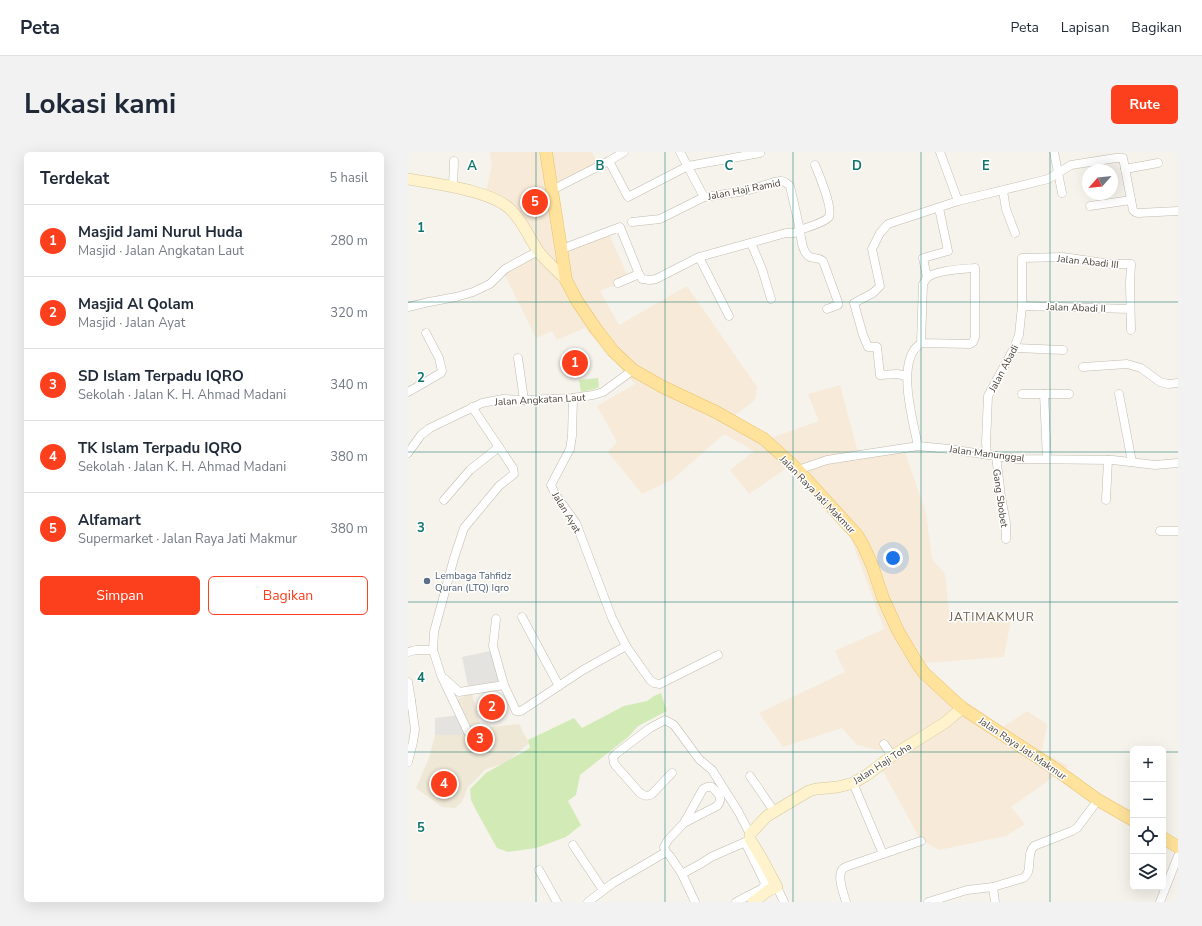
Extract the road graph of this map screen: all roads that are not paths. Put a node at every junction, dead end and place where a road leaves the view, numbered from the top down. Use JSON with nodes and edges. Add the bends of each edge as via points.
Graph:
{"nodes":[{"id":1,"x":546,"y":152,"type":"edge"},
{"id":2,"x":624,"y":152,"type":"edge"},
{"id":3,"x":680,"y":152,"type":"edge"},
{"id":4,"x":940,"y":152,"type":"edge"},
{"id":5,"x":1054,"y":152,"type":"edge"},
{"id":6,"x":760,"y":153,"type":"edge"},
{"id":7,"x":1123,"y":155,"type":"edge"},
{"id":8,"x":454,"y":161,"type":"dead end"},
{"id":9,"x":609,"y":161,"type":"junction"},
{"id":10,"x":1158,"y":163,"type":"dead end"},
{"id":11,"x":815,"y":165,"type":"dead end"},
{"id":12,"x":688,"y":166,"type":"junction"},
{"id":13,"x":1125,"y":169,"type":"junction"},
{"id":14,"x":1058,"y":173,"type":"junction"},
{"id":15,"x":408,"y":179,"type":"edge"},
{"id":16,"x":453,"y":187,"type":"junction"},
{"id":17,"x":552,"y":190,"type":"junction"},
{"id":18,"x":1003,"y":191,"type":"junction"},
{"id":19,"x":1062,"y":193,"type":"dead end"},
{"id":20,"x":704,"y":197,"type":"junction"},
{"id":21,"x":1131,"y":200,"type":"junction"},
{"id":22,"x":958,"y":201,"type":"junction"},
{"id":23,"x":1090,"y":206,"type":"dead end"},
{"id":24,"x":939,"y":208,"type":"junction"},
{"id":25,"x":1178,"y":211,"type":"edge"},
{"id":26,"x":632,"y":222,"type":"dead end"},
{"id":27,"x":800,"y":230,"type":"junction"},
{"id":28,"x":1015,"y":233,"type":"dead end"},
{"id":29,"x":751,"y":243,"type":"junction"},
{"id":30,"x":562,"y":249,"type":"junction"},
{"id":31,"x":538,"y":251,"type":"junction"},
{"id":32,"x":700,"y":257,"type":"junction"},
{"id":33,"x":1022,"y":258,"type":"joint"},
{"id":34,"x":639,"y":274,"type":"junction"},
{"id":35,"x":927,"y":277,"type":"junction"},
{"id":36,"x":566,"y":280,"type":"junction"},
{"id":37,"x":618,"y":283,"type":"dead end"},
{"id":38,"x":772,"y":299,"type":"dead end"},
{"id":39,"x":1022,"y":306,"type":"junction"},
{"id":40,"x":408,"y":307,"type":"edge"},
{"id":41,"x":827,"y":309,"type":"dead end"},
{"id":42,"x":1130,"y":309,"type":"junction"},
{"id":43,"x":729,"y":316,"type":"dead end"},
{"id":44,"x":1131,"y":330,"type":"dead end"},
{"id":45,"x":426,"y":333,"type":"dead end"},
{"id":46,"x":921,"y":343,"type":"junction"},
{"id":47,"x":1014,"y":348,"type":"junction"},
{"id":48,"x":1062,"y":350,"type":"dead end"},
{"id":49,"x":518,"y":358,"type":"dead end"},
{"id":50,"x":1082,"y":367,"type":"dead end"},
{"id":51,"x":633,"y":370,"type":"junction"},
{"id":52,"x":907,"y":376,"type":"junction"},
{"id":53,"x":1178,"y":383,"type":"edge"},
{"id":54,"x":408,"y":392,"type":"edge"},
{"id":55,"x":1022,"y":394,"type":"dead end"},
{"id":56,"x":1044,"y":394,"type":"junction"},
{"id":57,"x":1069,"y":394,"type":"dead end"},
{"id":58,"x":1120,"y":394,"type":"dead end"},
{"id":59,"x":573,"y":398,"type":"junction"},
{"id":60,"x":524,"y":400,"type":"junction"},
{"id":61,"x":472,"y":407,"type":"junction"},
{"id":62,"x":918,"y":446,"type":"junction"},
{"id":63,"x":499,"y":447,"type":"junction"},
{"id":64,"x":408,"y":453,"type":"edge"},
{"id":65,"x":987,"y":454,"type":"junction"},
{"id":66,"x":996,"y":456,"type":"junction"},
{"id":67,"x":1047,"y":459,"type":"junction"},
{"id":68,"x":1108,"y":460,"type":"junction"},
{"id":69,"x":1132,"y":462,"type":"junction"},
{"id":70,"x":1178,"y":463,"type":"edge"},
{"id":71,"x":798,"y":470,"type":"junction"},
{"id":72,"x":444,"y":500,"type":"dead end"},
{"id":73,"x":1106,"y":500,"type":"dead end"},
{"id":74,"x":1160,"y":531,"type":"dead end"},
{"id":75,"x":1178,"y":531,"type":"edge"},
{"id":76,"x":1006,"y":539,"type":"dead end"},
{"id":77,"x":522,"y":617,"type":"dead end"},
{"id":78,"x":496,"y":619,"type":"dead end"},
{"id":79,"x":626,"y":646,"type":"junction"},
{"id":80,"x":433,"y":650,"type":"junction"},
{"id":81,"x":408,"y":652,"type":"edge"},
{"id":82,"x":718,"y":655,"type":"dead end"},
{"id":83,"x":441,"y":675,"type":"junction"},
{"id":84,"x":408,"y":682,"type":"edge"},
{"id":85,"x":504,"y":685,"type":"junction"},
{"id":86,"x":559,"y":686,"type":"junction"},
{"id":87,"x":410,"y":700,"type":"edge"},
{"id":88,"x":962,"y":708,"type":"junction"},
{"id":89,"x":468,"y":734,"type":"dead end"},
{"id":90,"x":884,"y":744,"type":"dead end"},
{"id":91,"x":892,"y":756,"type":"junction"},
{"id":92,"x":408,"y":762,"type":"edge"},
{"id":93,"x":672,"y":773,"type":"dead end"},
{"id":94,"x":750,"y":776,"type":"dead end"},
{"id":95,"x":853,"y":783,"type":"junction"},
{"id":96,"x":1098,"y":800,"type":"junction"},
{"id":97,"x":774,"y":811,"type":"junction"},
{"id":98,"x":1130,"y":818,"type":"edge"},
{"id":99,"x":684,"y":823,"type":"junction"},
{"id":100,"x":748,"y":838,"type":"junction"},
{"id":101,"x":1166,"y":840,"type":"edge"},
{"id":102,"x":921,"y":841,"type":"dead end"},
{"id":103,"x":573,"y":845,"type":"dead end"},
{"id":104,"x":1178,"y":847,"type":"edge"},
{"id":105,"x":666,"y":852,"type":"junction"},
{"id":106,"x":883,"y":854,"type":"junction"},
{"id":107,"x":1178,"y":856,"type":"edge"},
{"id":108,"x":539,"y":870,"type":"dead end"},
{"id":109,"x":682,"y":874,"type":"junction"},
{"id":110,"x":993,"y":886,"type":"junction"},
{"id":111,"x":777,"y":887,"type":"junction"},
{"id":112,"x":603,"y":890,"type":"junction"},
{"id":113,"x":557,"y":902,"type":"edge"},
{"id":114,"x":588,"y":902,"type":"edge"},
{"id":115,"x":695,"y":902,"type":"edge"},
{"id":116,"x":736,"y":902,"type":"edge"},
{"id":117,"x":753,"y":902,"type":"edge"},
{"id":118,"x":784,"y":902,"type":"edge"},
{"id":119,"x":846,"y":902,"type":"edge"},
{"id":120,"x":928,"y":902,"type":"edge"},
{"id":121,"x":995,"y":902,"type":"edge"},
{"id":122,"x":1160,"y":902,"type":"edge"}],
"edges":[{"from":1,"to":17,"type":"main road","name":"Jalan Raya Jati Makmur"},
{"from":2,"to":9,"type":"street"},
{"from":3,"to":12,"type":"street"},
{"from":4,"to":22,"type":"street"},
{"from":5,"to":14,"type":"street"},
{"from":6,"to":12,"type":"street"},
{"from":7,"to":13,"type":"street"},
{"from":7,"to":14,"type":"street","via":[[1071,164]]},
{"from":8,"to":16,"type":"street"},
{"from":9,"to":12,"type":"street","via":[[628,197]]},
{"from":9,"to":17,"type":"street"},
{"from":10,"to":13,"type":"street"},
{"from":11,"to":27,"type":"street","via":[[829,202],[830,213],[824,221]]},
{"from":12,"to":20,"type":"street"},
{"from":13,"to":21,"type":"street"},
{"from":14,"to":18,"type":"street","via":[[1048,179]]},
{"from":14,"to":19,"type":"street"},
{"from":15,"to":16,"type":"street"},
{"from":16,"to":31,"type":"street","via":[[493,197],[512,210]]},
{"from":17,"to":30,"type":"main road","name":"Jalan Raya Jati Makmur"},
{"from":18,"to":22,"type":"street"},
{"from":18,"to":28,"type":"street","via":[[1006,209]]},
{"from":20,"to":26,"type":"street","name":"Jalan Haji Ramid","via":[[660,220]]},
{"from":20,"to":27,"type":"street","name":"Jalan Haji Ramid","via":[[746,191],[774,182],[785,182],[790,186]]},
{"from":21,"to":23,"type":"street"},
{"from":21,"to":25,"type":"street","via":[[1133,210],[1138,213]]},
{"from":22,"to":24,"type":"street"},
{"from":24,"to":35,"type":"street","via":[[948,251],[924,258]]},
{"from":24,"to":52,"type":"street","via":[[888,224],[872,249],[880,286],[873,293],[854,303],[868,347],[877,347],[880,376]]},
{"from":27,"to":29,"type":"street"},
{"from":27,"to":41,"type":"street","name":"Jalan Haji Ramid","via":[[806,254],[822,261],[838,302],[837,306]]},
{"from":29,"to":32,"type":"street"},
{"from":29,"to":38,"type":"street"},
{"from":30,"to":34,"type":"street","via":[[620,227]]},
{"from":30,"to":36,"type":"main road","name":"Jalan Raya Jati Makmur"},
{"from":31,"to":36,"type":"street"},
{"from":31,"to":40,"type":"street","via":[[505,269],[490,284],[473,292],[456,298]]},
{"from":32,"to":34,"type":"street","via":[[656,279],[644,280]]},
{"from":32,"to":43,"type":"street"},
{"from":33,"to":39,"type":"street","name":"Jalan Abadi"},
{"from":33,"to":42,"type":"street","name":"Jalan Abadi III","via":[[1063,257],[1111,264],[1131,264]]},
{"from":34,"to":37,"type":"street"},
{"from":35,"to":46,"type":"street","via":[[923,284]]},
{"from":35,"to":46,"type":"street","via":[[946,271],[975,268],[976,338],[970,344]]},
{"from":36,"to":51,"type":"main road","name":"Jalan Raya Jati Makmur","via":[[613,351]]},
{"from":39,"to":42,"type":"street","name":"Jalan Abadi II"},
{"from":39,"to":47,"type":"street","name":"Jalan Abadi","via":[[1019,335]]},
{"from":42,"to":44,"type":"street"},
{"from":45,"to":54,"type":"street","via":[[439,358],[442,371]]},
{"from":46,"to":52,"type":"street","via":[[914,349]]},
{"from":47,"to":48,"type":"street"},
{"from":47,"to":65,"type":"street","name":"Jalan Abadi","via":[[988,396]]},
{"from":49,"to":60,"type":"street"},
{"from":50,"to":53,"type":"street","via":[[1133,365],[1160,382]]},
{"from":51,"to":59,"type":"street","name":"Jalan Angkatan Laut","via":[[603,392]]},
{"from":51,"to":71,"type":"main road","name":"Jalan Raya Jati Makmur","via":[[716,412],[764,440]]},
{"from":52,"to":62,"type":"street"},
{"from":55,"to":56,"type":"street"},
{"from":56,"to":57,"type":"street"},
{"from":56,"to":67,"type":"street"},
{"from":58,"to":69,"type":"street"},
{"from":59,"to":60,"type":"street","name":"Jalan Angkatan Laut"},
{"from":59,"to":79,"type":"street","name":"Jalan Ayat","via":[[570,450],[551,485],[576,523],[612,618]]},
{"from":60,"to":61,"type":"street","name":"Jalan Angkatan Laut","via":[[503,399]]},
{"from":61,"to":63,"type":"street"},
{"from":61,"to":64,"type":"street","name":"Jalan Angkatan Laut","via":[[430,428],[421,435]]},
{"from":62,"to":65,"type":"street","name":"Jalan Manunggal"},
{"from":62,"to":71,"type":"street","name":"Jalan Manunggal","via":[[828,460]]},
{"from":63,"to":72,"type":"street","via":[[470,470]]},
{"from":63,"to":80,"type":"street","via":[[513,468],[514,474],[499,486],[464,528],[434,632]]},
{"from":65,"to":66,"type":"street","name":"Jalan Manunggal"},
{"from":66,"to":67,"type":"street","name":"Jalan Manunggal"},
{"from":66,"to":76,"type":"street","name":"Gang Sbobet"},
{"from":67,"to":68,"type":"street","name":"Jalan Manunggal"},
{"from":68,"to":69,"type":"street","name":"Jalan Manunggal"},
{"from":68,"to":73,"type":"street"},
{"from":69,"to":70,"type":"street","name":"Jalan Manunggal","via":[[1155,465]]},
{"from":71,"to":88,"type":"main road","name":"Jalan Raya Jati Makmur","via":[[857,535],[872,565],[898,631],[917,663],[924,673]]},
{"from":74,"to":75,"type":"street"},
{"from":77,"to":86,"type":"street"},
{"from":78,"to":85,"type":"street","via":[[493,646]]},
{"from":79,"to":82,"type":"street","name":"Jalan Ayat","via":[[646,675],[654,683],[660,684]]},
{"from":79,"to":86,"type":"street"},
{"from":80,"to":81,"type":"street"},
{"from":80,"to":83,"type":"street"},
{"from":83,"to":85,"type":"street","via":[[459,692]]},
{"from":83,"to":89,"type":"street"},
{"from":84,"to":87,"type":"street"},
{"from":85,"to":86,"type":"street","via":[[518,712]]},
{"from":87,"to":92,"type":"street","via":[[415,729]]},
{"from":88,"to":91,"type":"street","name":"Jalan Haji Toha","via":[[946,722]]},
{"from":88,"to":96,"type":"main road","name":"Jalan Raya Jati Makmur"},
{"from":90,"to":91,"type":"street"},
{"from":91,"to":95,"type":"street","name":"Jalan Haji Toha"},
{"from":93,"to":100,"type":"street","via":[[652,794],[645,796],[614,763],[613,757],[650,728],[665,720],[674,724],[699,759],[712,770],[738,811]]},
{"from":94,"to":97,"type":"street"},
{"from":95,"to":97,"type":"street","name":"Jalan Haji Toha","via":[[810,791]]},
{"from":95,"to":106,"type":"street"},
{"from":96,"to":98,"type":"main road","name":"Jalan Raya Jati Makmur"},
{"from":96,"to":110,"type":"street","via":[[1072,832],[1031,849],[1027,876]]},
{"from":97,"to":100,"type":"street","name":"Jalan Haji Toha"},
{"from":99,"to":99,"type":"street","via":[[717,806],[721,797],[718,792],[712,787],[704,789]]},
{"from":99,"to":105,"type":"street","via":[[668,840],[664,847]]},
{"from":100,"to":109,"type":"street"},
{"from":100,"to":111,"type":"street"},
{"from":100,"to":116,"type":"street","via":[[765,883],[763,888]]},
{"from":101,"to":104,"type":"main road"},
{"from":102,"to":106,"type":"street"},
{"from":103,"to":112,"type":"street"},
{"from":105,"to":109,"type":"street"},
{"from":105,"to":112,"type":"street"},
{"from":106,"to":119,"type":"street","via":[[843,868],[841,878]]},
{"from":107,"to":122,"type":"street"},
{"from":108,"to":113,"type":"street"},
{"from":109,"to":115,"type":"street"},
{"from":110,"to":120,"type":"street","via":[[967,890]]},
{"from":110,"to":121,"type":"street"},
{"from":111,"to":117,"type":"street"},
{"from":111,"to":118,"type":"street"},
{"from":112,"to":114,"type":"street"}]}
